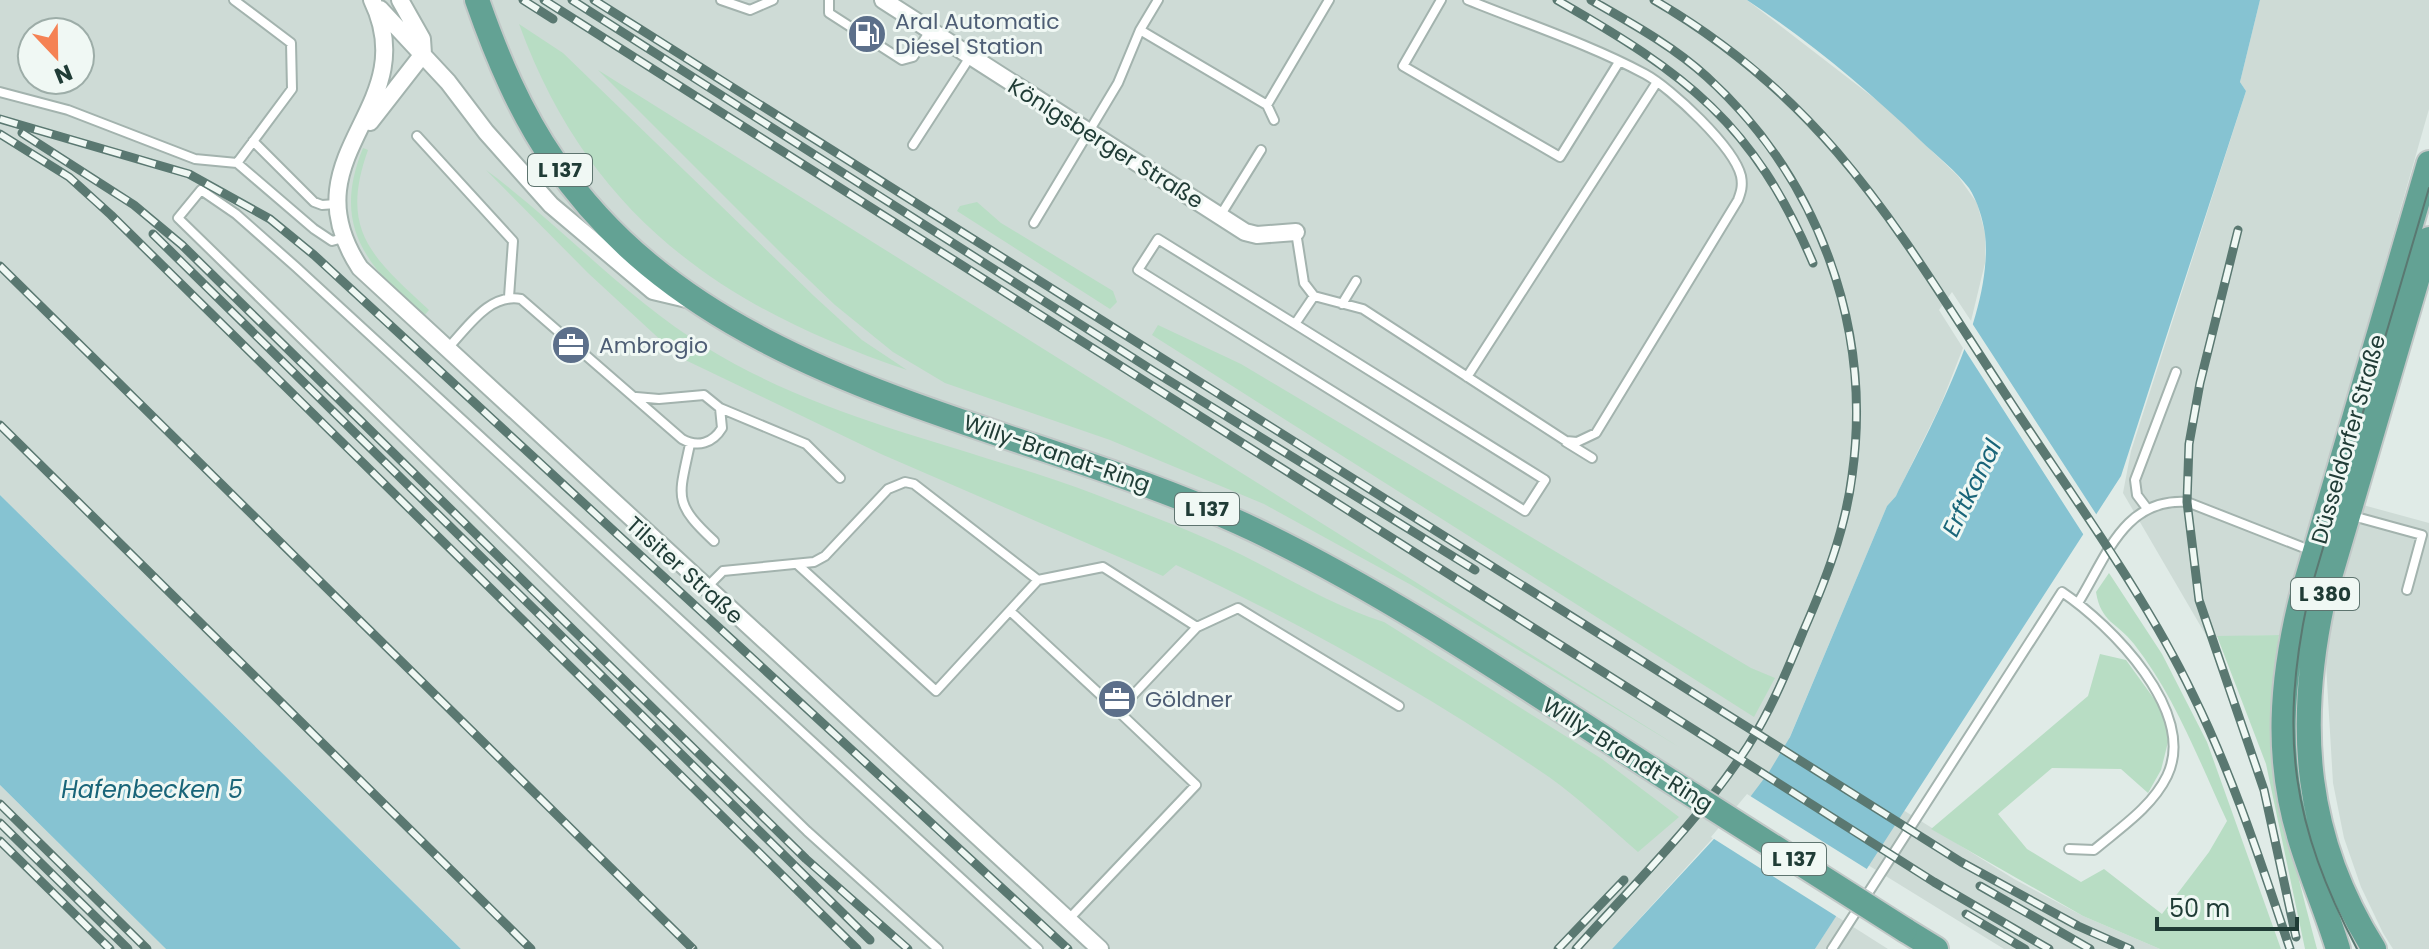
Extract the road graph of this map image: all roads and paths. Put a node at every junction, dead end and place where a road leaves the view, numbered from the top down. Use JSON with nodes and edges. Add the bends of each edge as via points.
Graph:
{"nodes":[{"id":1,"x":234,"y":0,"type":"edge"},
{"id":2,"x":372,"y":0,"type":"edge"},
{"id":3,"x":400,"y":0,"type":"edge"},
{"id":4,"x":477,"y":0,"type":"edge"},
{"id":5,"x":721,"y":0,"type":"edge"},
{"id":6,"x":773,"y":0,"type":"edge"},
{"id":7,"x":829,"y":0,"type":"edge"},
{"id":8,"x":883,"y":0,"type":"edge"},
{"id":9,"x":1158,"y":0,"type":"edge"},
{"id":10,"x":1329,"y":0,"type":"edge"},
{"id":11,"x":1441,"y":0,"type":"edge"},
{"id":12,"x":1468,"y":0,"type":"edge"},
{"id":13,"x":1140,"y":30,"type":"junction"},
{"id":14,"x":930,"y":31,"type":"junction"},
{"id":15,"x":423,"y":54,"type":"junction"},
{"id":16,"x":970,"y":57,"type":"junction"},
{"id":17,"x":1619,"y":62,"type":"junction"},
{"id":18,"x":1657,"y":82,"type":"junction"},
{"id":19,"x":0,"y":92,"type":"edge"},
{"id":20,"x":1267,"y":105,"type":"junction"},
{"id":21,"x":1274,"y":120,"type":"dead end"},
{"id":22,"x":1090,"y":134,"type":"junction"},
{"id":23,"x":417,"y":136,"type":"dead end"},
{"id":24,"x":253,"y":141,"type":"junction"},
{"id":25,"x":913,"y":145,"type":"dead end"},
{"id":26,"x":1261,"y":150,"type":"dead end"},
{"id":27,"x":346,"y":158,"type":"junction"},
{"id":28,"x":237,"y":163,"type":"junction"},
{"id":29,"x":2429,"y":163,"type":"edge"},
{"id":30,"x":336,"y":204,"type":"junction"},
{"id":31,"x":1220,"y":216,"type":"junction"},
{"id":32,"x":1034,"y":223,"type":"dead end"},
{"id":33,"x":1296,"y":232,"type":"joint"},
{"id":34,"x":343,"y":238,"type":"junction"},
{"id":35,"x":2429,"y":239,"type":"edge"},
{"id":36,"x":1356,"y":281,"type":"dead end"},
{"id":37,"x":1314,"y":296,"type":"junction"},
{"id":38,"x":509,"y":297,"type":"junction"},
{"id":39,"x":696,"y":301,"type":"junction"},
{"id":40,"x":1342,"y":304,"type":"junction"},
{"id":41,"x":1295,"y":324,"type":"junction"},
{"id":42,"x":446,"y":351,"type":"junction"},
{"id":43,"x":2176,"y":372,"type":"dead end"},
{"id":44,"x":1467,"y":377,"type":"junction"},
{"id":45,"x":636,"y":397,"type":"junction"},
{"id":46,"x":720,"y":408,"type":"junction"},
{"id":47,"x":1566,"y":441,"type":"junction"},
{"id":48,"x":690,"y":444,"type":"junction"},
{"id":49,"x":1592,"y":458,"type":"dead end"},
{"id":50,"x":840,"y":478,"type":"dead end"},
{"id":51,"x":2146,"y":507,"type":"junction"},
{"id":52,"x":2349,"y":515,"type":"junction"},
{"id":53,"x":714,"y":541,"type":"dead end"},
{"id":54,"x":2315,"y":552,"type":"junction"},
{"id":55,"x":797,"y":564,"type":"junction"},
{"id":56,"x":1038,"y":580,"type":"junction"},
{"id":57,"x":705,"y":589,"type":"junction"},
{"id":58,"x":2407,"y":590,"type":"dead end"},
{"id":59,"x":2078,"y":603,"type":"junction"},
{"id":60,"x":1010,"y":611,"type":"junction"},
{"id":61,"x":1197,"y":627,"type":"junction"},
{"id":62,"x":1399,"y":706,"type":"dead end"},
{"id":63,"x":1118,"y":711,"type":"junction"},
{"id":64,"x":2069,"y":849,"type":"dead end"},
{"id":65,"x":1068,"y":920,"type":"junction"},
{"id":66,"x":938,"y":949,"type":"edge"},
{"id":67,"x":1038,"y":949,"type":"edge"},
{"id":68,"x":1100,"y":949,"type":"edge"},
{"id":69,"x":1832,"y":949,"type":"edge"},
{"id":70,"x":1936,"y":949,"type":"edge"},
{"id":71,"x":2338,"y":949,"type":"edge"},
{"id":72,"x":2374,"y":949,"type":"edge"}],
"edges":[{"from":1,"to":24,"type":"lane","via":[[291,43],[292,89]]},
{"from":2,"to":15,"type":"street","name":"Tilsiter Straße"},
{"from":2,"to":27,"type":"street","name":"Tilsiter Straße","via":[[383,24],[386,63]]},
{"from":3,"to":15,"type":"street","name":"Tilsiter Straße","via":[[414,21]]},
{"from":4,"to":39,"type":"main road","name":"Willy-Brandt-Ring","number":"L 137","via":[[513,92],[555,164],[611,231]]},
{"from":5,"to":6,"type":"lane","via":[[745,10]]},
{"from":7,"to":14,"type":"lane","via":[[828,12],[902,60],[913,57]]},
{"from":8,"to":14,"type":"street","name":"Königsberger Straße"},
{"from":9,"to":13,"type":"lane"},
{"from":10,"to":20,"type":"lane"},
{"from":11,"to":17,"type":"lane","via":[[1403,66],[1560,157]]},
{"from":12,"to":17,"type":"lane"},
{"from":13,"to":20,"type":"lane"},
{"from":13,"to":22,"type":"lane"},
{"from":14,"to":16,"type":"street","name":"Königsberger Straße"},
{"from":15,"to":27,"type":"street","name":"Tilsiter Straße"},
{"from":15,"to":39,"type":"street","name":"Tilsiter Straße","via":[[517,169],[574,226],[653,291]]},
{"from":16,"to":22,"type":"street","name":"Königsberger Straße"},
{"from":16,"to":25,"type":"lane"},
{"from":17,"to":18,"type":"lane"},
{"from":18,"to":44,"type":"lane"},
{"from":18,"to":47,"type":"lane","via":[[1722,145],[1736,163],[1742,189],[1596,433]]},
{"from":19,"to":28,"type":"lane","via":[[68,110],[195,159]]},
{"from":20,"to":21,"type":"lane"},
{"from":22,"to":31,"type":"street","name":"Königsberger Straße"},
{"from":22,"to":32,"type":"lane"},
{"from":23,"to":38,"type":"lane","via":[[513,241]]},
{"from":24,"to":28,"type":"lane"},
{"from":24,"to":30,"type":"lane","via":[[314,202]]},
{"from":26,"to":31,"type":"lane"},
{"from":27,"to":30,"type":"street","name":"Tilsiter Straße"},
{"from":28,"to":34,"type":"lane","via":[[314,229],[332,241]]},
{"from":29,"to":54,"type":"main road","name":"Düsseldorfer Straße","number":"L 380"},
{"from":30,"to":34,"type":"street","name":"Tilsiter Straße"},
{"from":31,"to":33,"type":"street","name":"Königsberger Straße","via":[[1257,235]]},
{"from":33,"to":37,"type":"lane","via":[[1304,283]]},
{"from":34,"to":42,"type":"street","name":"Tilsiter Straße","via":[[376,286]]},
{"from":35,"to":52,"type":"main road","name":"Düsseldorfer Straße","number":"L 380"},
{"from":36,"to":40,"type":"lane"},
{"from":37,"to":40,"type":"lane"},
{"from":37,"to":41,"type":"lane"},
{"from":38,"to":42,"type":"lane","via":[[488,306]]},
{"from":38,"to":45,"type":"lane","via":[[529,304]]},
{"from":39,"to":70,"type":"main road","name":"Willy-Brandt-Ring","number":"L 137","bridge":true,"via":[[807,362],[1104,467],[1255,530],[1410,616]]},
{"from":40,"to":44,"type":"lane","via":[[1363,309]]},
{"from":41,"to":41,"type":"lane","via":[[1545,480],[1525,511],[1138,270],[1158,239]]},
{"from":42,"to":57,"type":"street","name":"Tilsiter Straße"},
{"from":43,"to":51,"type":"lane","via":[[2135,480]]},
{"from":44,"to":47,"type":"lane"},
{"from":45,"to":46,"type":"lane","via":[[704,395]]},
{"from":45,"to":48,"type":"lane"},
{"from":46,"to":48,"type":"lane","via":[[723,424],[716,436]]},
{"from":46,"to":50,"type":"lane","via":[[806,444]]},
{"from":47,"to":49,"type":"lane"},
{"from":48,"to":53,"type":"lane","via":[[681,505]]},
{"from":51,"to":54,"type":"lane","via":[[2187,502]]},
{"from":51,"to":59,"type":"lane","via":[[2130,519]]},
{"from":52,"to":58,"type":"lane","via":[[2422,535]]},
{"from":52,"to":72,"type":"main road","name":"Düsseldorfer Straße","number":"L 380","via":[[2311,656],[2307,749],[2324,835]]},
{"from":54,"to":71,"type":"main road","name":"Düsseldorfer Straße","number":"L 380","via":[[2288,652],[2282,750],[2300,840]]},
{"from":55,"to":56,"type":"lane","via":[[825,556],[888,489],[905,482]]},
{"from":55,"to":57,"type":"lane","via":[[723,571]]},
{"from":55,"to":60,"type":"lane","via":[[936,691]]},
{"from":56,"to":60,"type":"lane"},
{"from":56,"to":61,"type":"lane","via":[[1103,567]]},
{"from":57,"to":65,"type":"street","name":"Tilsiter Straße"},
{"from":59,"to":64,"type":"lane","via":[[2125,648],[2161,699],[2175,737],[2169,773],[2154,797],[2094,850]]},
{"from":59,"to":69,"type":"lane","via":[[2062,592]]},
{"from":60,"to":63,"type":"lane"},
{"from":61,"to":62,"type":"lane","via":[[1238,608]]},
{"from":61,"to":63,"type":"lane"},
{"from":63,"to":65,"type":"lane","via":[[1196,785]]},
{"from":65,"to":68,"type":"street","name":"Tilsiter Straße"},
{"from":66,"to":67,"type":"lane","via":[[807,831],[178,218],[201,190],[296,267]]}]}
